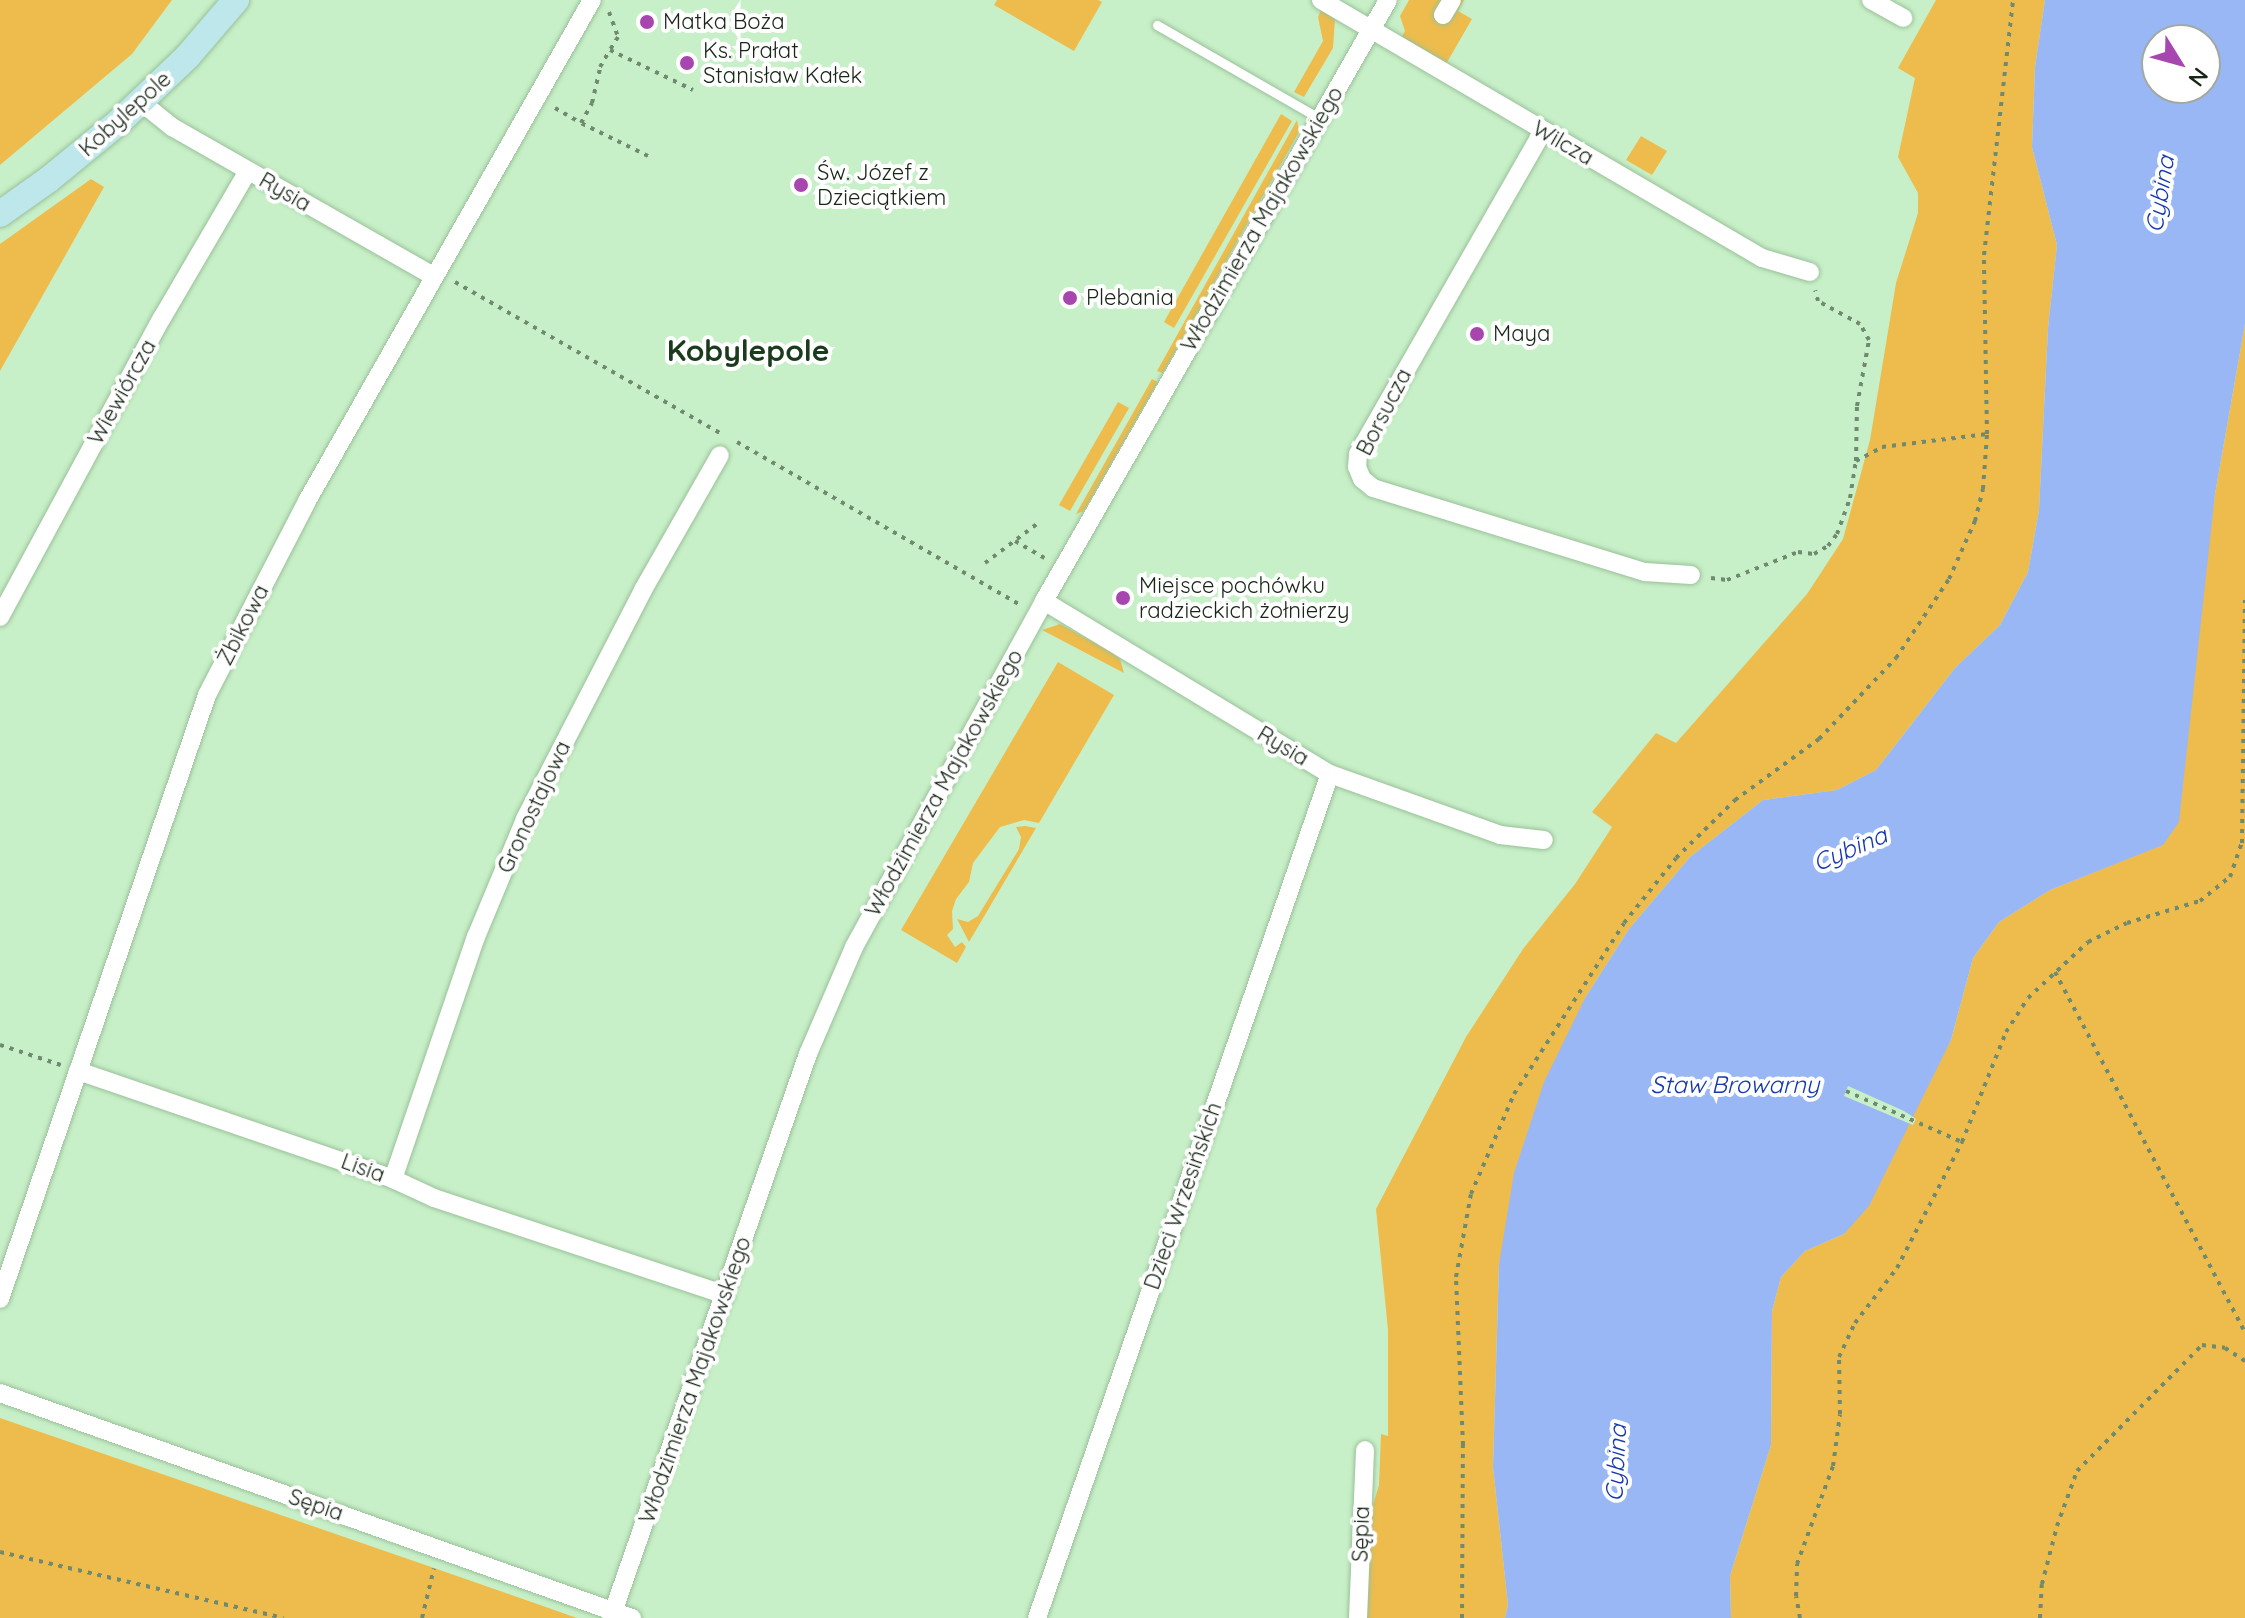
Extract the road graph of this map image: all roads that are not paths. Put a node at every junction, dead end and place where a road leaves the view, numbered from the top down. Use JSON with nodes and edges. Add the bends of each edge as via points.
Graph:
{"nodes":[{"id":1,"x":236,"y":0,"type":"edge"},
{"id":2,"x":1321,"y":0,"type":"edge"},
{"id":3,"x":1388,"y":0,"type":"edge"},
{"id":4,"x":1871,"y":0,"type":"edge"},
{"id":5,"x":595,"y":8,"type":"edge"},
{"id":6,"x":1903,"y":18,"type":"dead end"},
{"id":7,"x":1157,"y":25,"type":"dead end"},
{"id":8,"x":1370,"y":30,"type":"junction"},
{"id":9,"x":141,"y":102,"type":"junction"},
{"id":10,"x":1319,"y":118,"type":"junction"},
{"id":11,"x":1543,"y":131,"type":"junction"},
{"id":12,"x":248,"y":171,"type":"junction"},
{"id":13,"x":0,"y":214,"type":"edge"},
{"id":14,"x":1810,"y":272,"type":"road end"},
{"id":15,"x":433,"y":276,"type":"junction"},
{"id":16,"x":720,"y":455,"type":"dead end"},
{"id":17,"x":1691,"y":575,"type":"road end"},
{"id":18,"x":1044,"y":601,"type":"junction"},
{"id":19,"x":0,"y":617,"type":"edge"},
{"id":20,"x":1330,"y":774,"type":"junction"},
{"id":21,"x":1544,"y":840,"type":"dead end"},
{"id":22,"x":78,"y":1071,"type":"junction"},
{"id":23,"x":393,"y":1179,"type":"junction"},
{"id":24,"x":725,"y":1295,"type":"junction"},
{"id":25,"x":0,"y":1299,"type":"edge"},
{"id":26,"x":0,"y":1393,"type":"edge"},
{"id":27,"x":1365,"y":1450,"type":"dead end"},
{"id":28,"x":613,"y":1615,"type":"edge"},
{"id":29,"x":632,"y":1618,"type":"edge"},
{"id":30,"x":1037,"y":1618,"type":"edge"},
{"id":31,"x":1358,"y":1618,"type":"edge"}],
"edges":[{"from":1,"to":9,"type":"street","name":"Kobylepole"},
{"from":2,"to":8,"type":"street","name":"Wilcza"},
{"from":3,"to":8,"type":"street","name":"Włodzimierza Majakowskiego"},
{"from":4,"to":6,"type":"street"},
{"from":5,"to":15,"type":"street","name":"Żbikowa"},
{"from":7,"to":10,"type":"lane"},
{"from":8,"to":10,"type":"street","name":"Włodzimierza Majakowskiego"},
{"from":8,"to":11,"type":"street","name":"Wilcza"},
{"from":9,"to":12,"type":"street","name":"Rysia","via":[[172,127]]},
{"from":9,"to":13,"type":"street","name":"Kobylepole","via":[[85,152]]},
{"from":10,"to":18,"type":"street","name":"Włodzimierza Majakowskiego"},
{"from":11,"to":14,"type":"street","name":"Wilcza","via":[[1762,258]]},
{"from":11,"to":17,"type":"street","name":"Borsucza","via":[[1358,454],[1357,467],[1373,488],[1645,572]]},
{"from":12,"to":15,"type":"street","name":"Rysia"},
{"from":12,"to":19,"type":"street","name":"Wiewiórcza"},
{"from":15,"to":22,"type":"street","name":"Żbikowa","via":[[307,501],[207,695]]},
{"from":16,"to":23,"type":"street","name":"Gronostajowa","via":[[643,590],[525,819],[476,937]]},
{"from":18,"to":20,"type":"street","name":"Rysia"},
{"from":18,"to":24,"type":"street","name":"Włodzimierza Majakowskiego","via":[[854,947],[808,1054]]},
{"from":20,"to":21,"type":"street","name":"Rysia","via":[[1500,835]]},
{"from":20,"to":30,"type":"street","name":"Dzieci Wrzesińskich"},
{"from":22,"to":23,"type":"street","name":"Lisia"},
{"from":22,"to":25,"type":"street","name":"Żbikowa"},
{"from":23,"to":24,"type":"street","name":"Lisia","via":[[434,1198]]},
{"from":24,"to":28,"type":"street","name":"Włodzimierza Majakowskiego"},
{"from":26,"to":28,"type":"street","name":"Sępia"},
{"from":27,"to":31,"type":"street","name":"Sępia"},
{"from":28,"to":29,"type":"street","name":"Sępia"}]}
